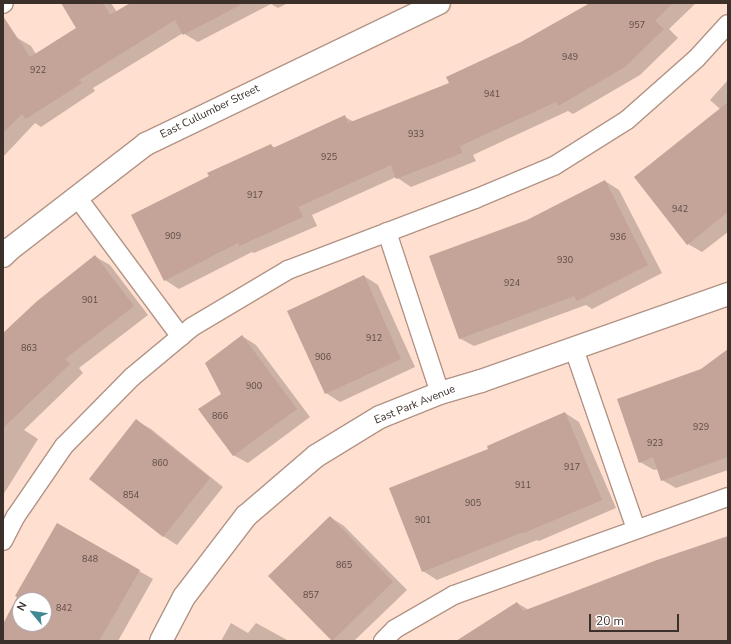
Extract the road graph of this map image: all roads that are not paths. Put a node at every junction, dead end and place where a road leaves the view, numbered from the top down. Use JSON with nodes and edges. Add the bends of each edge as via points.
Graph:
{"nodes":[{"id":1,"x":439,"y":3,"type":"edge"},
{"id":2,"x":728,"y":24,"type":"edge"},
{"id":3,"x":77,"y":197,"type":"junction"},
{"id":4,"x":387,"y":232,"type":"junction"},
{"id":5,"x":3,"y":256,"type":"edge"},
{"id":6,"x":728,"y":294,"type":"edge"},
{"id":7,"x":181,"y":337,"type":"junction"},
{"id":8,"x":574,"y":349,"type":"junction"},
{"id":9,"x":440,"y":393,"type":"junction"},
{"id":10,"x":728,"y":497,"type":"edge"},
{"id":11,"x":636,"y":529,"type":"junction"},
{"id":12,"x":3,"y":541,"type":"edge"},
{"id":13,"x":161,"y":641,"type":"edge"},
{"id":14,"x":383,"y":641,"type":"edge"}],
"edges":[{"from":1,"to":3,"type":"street","name":"East Cullumber Street","via":[[146,144]]},
{"from":2,"to":4,"type":"lane","via":[[696,59],[627,120],[554,166]]},
{"from":3,"to":5,"type":"street","name":"East Cullumber Street"},
{"from":3,"to":7,"type":"lane"},
{"from":4,"to":7,"type":"lane","via":[[288,270],[192,327]]},
{"from":4,"to":9,"type":"lane"},
{"from":6,"to":8,"type":"street","name":"East Park Avenue"},
{"from":7,"to":12,"type":"lane","via":[[132,376],[64,446],[16,516]]},
{"from":8,"to":9,"type":"street","name":"East Park Avenue","via":[[481,382]]},
{"from":8,"to":11,"type":"lane"},
{"from":9,"to":13,"type":"street","name":"East Park Avenue","via":[[380,417],[316,456],[246,516],[184,597]]},
{"from":10,"to":11,"type":"lane"},
{"from":11,"to":14,"type":"lane","via":[[454,595],[395,629]]}]}
